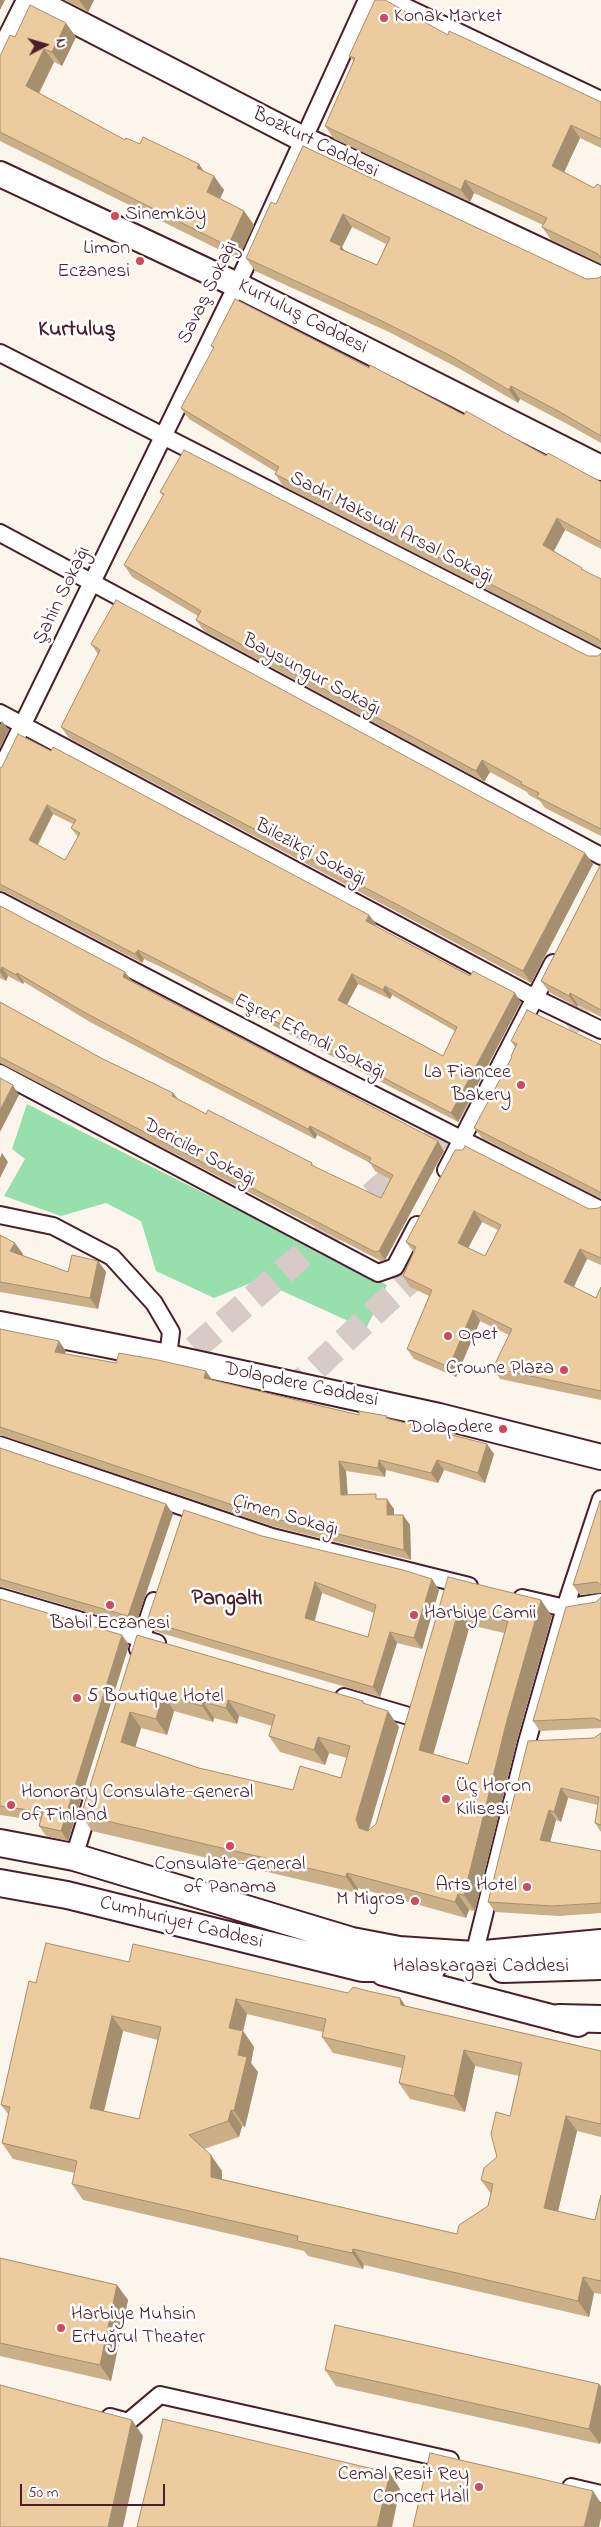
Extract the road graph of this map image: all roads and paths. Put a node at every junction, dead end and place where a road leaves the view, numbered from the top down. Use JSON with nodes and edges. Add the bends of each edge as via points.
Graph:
{"nodes":[{"id":1,"x":26,"y":0,"type":"edge"},
{"id":2,"x":34,"y":0,"type":"edge"},
{"id":3,"x":391,"y":0,"type":"edge"},
{"id":4,"x":365,"y":1,"type":"edge"},
{"id":5,"x":2,"y":43,"type":"edge"},
{"id":6,"x":601,"y":100,"type":"edge"},
{"id":7,"x":303,"y":139,"type":"junction"},
{"id":8,"x":0,"y":174,"type":"edge"},
{"id":9,"x":601,"y":279,"type":"edge"},
{"id":10,"x":237,"y":285,"type":"junction"},
{"id":11,"x":0,"y":353,"type":"edge"},
{"id":12,"x":162,"y":437,"type":"junction"},
{"id":13,"x":601,"y":468,"type":"edge"},
{"id":14,"x":0,"y":533,"type":"edge"},
{"id":15,"x":94,"y":582,"type":"junction"},
{"id":16,"x":601,"y":659,"type":"edge"},
{"id":17,"x":0,"y":713,"type":"edge"},
{"id":18,"x":24,"y":726,"type":"junction"},
{"id":19,"x":0,"y":771,"type":"edge"},
{"id":20,"x":601,"y":856,"type":"edge"},
{"id":21,"x":0,"y":901,"type":"edge"},
{"id":22,"x":561,"y":946,"type":"edge"},
{"id":23,"x":535,"y":998,"type":"junction"},
{"id":24,"x":601,"y":1030,"type":"edge"},
{"id":25,"x":0,"y":1073,"type":"edge"},
{"id":26,"x":462,"y":1139,"type":"junction"},
{"id":27,"x":439,"y":1182,"type":"edge"},
{"id":28,"x":426,"y":1208,"type":"edge"},
{"id":29,"x":601,"y":1210,"type":"edge"},
{"id":30,"x":0,"y":1215,"type":"edge"},
{"id":31,"x":0,"y":1324,"type":"edge"},
{"id":32,"x":168,"y":1357,"type":"junction"},
{"id":33,"x":0,"y":1445,"type":"edge"},
{"id":34,"x":601,"y":1457,"type":"edge"},
{"id":35,"x":601,"y":1499,"type":"edge"},
{"id":36,"x":185,"y":1509,"type":"junction"},
{"id":37,"x":179,"y":1528,"type":"edge"},
{"id":38,"x":452,"y":1582,"type":"junction"},
{"id":39,"x":160,"y":1583,"type":"edge"},
{"id":40,"x":480,"y":1589,"type":"edge"},
{"id":41,"x":508,"y":1595,"type":"edge"},
{"id":42,"x":0,"y":1597,"type":"edge"},
{"id":43,"x":447,"y":1600,"type":"edge"},
{"id":44,"x":601,"y":1602,"type":"edge"},
{"id":45,"x":565,"y":1608,"type":"junction"},
{"id":46,"x":141,"y":1639,"type":"junction"},
{"id":47,"x":169,"y":1647,"type":"edge"},
{"id":48,"x":132,"y":1667,"type":"edge"},
{"id":49,"x":328,"y":1693,"type":"edge"},
{"id":50,"x":417,"y":1699,"type":"edge"},
{"id":51,"x":412,"y":1717,"type":"junction"},
{"id":52,"x":406,"y":1735,"type":"edge"},
{"id":53,"x":546,"y":1741,"type":"edge"},
{"id":54,"x":528,"y":1742,"type":"junction"},
{"id":55,"x":97,"y":1781,"type":"edge"},
{"id":56,"x":0,"y":1843,"type":"edge"},
{"id":57,"x":74,"y":1857,"type":"junction"},
{"id":58,"x":0,"y":1883,"type":"edge"},
{"id":59,"x":601,"y":1943,"type":"edge"},
{"id":60,"x":474,"y":1955,"type":"junction"},
{"id":61,"x":601,"y":1966,"type":"edge"},
{"id":62,"x":362,"y":1968,"type":"junction"},
{"id":63,"x":559,"y":2018,"type":"junction"},
{"id":64,"x":601,"y":2019,"type":"edge"},
{"id":65,"x":601,"y":2031,"type":"edge"},
{"id":66,"x":92,"y":2412,"type":"edge"},
{"id":67,"x":467,"y":2464,"type":"edge"},
{"id":68,"x":553,"y":2483,"type":"edge"},
{"id":69,"x":601,"y":2494,"type":"edge"}],
"edges":[{"from":1,"to":5,"type":"street"},
{"from":2,"to":7,"type":"street","name":"Bozkurt Caddesi"},
{"from":3,"to":6,"type":"street"},
{"from":4,"to":7,"type":"street","name":"Savaş Sokağı"},
{"from":7,"to":9,"type":"street","name":"Bozkurt Caddesi"},
{"from":7,"to":10,"type":"street","name":"Savaş Sokağı"},
{"from":8,"to":10,"type":"street","name":"Kurtuluş Caddesi"},
{"from":10,"to":12,"type":"street","name":"Savaş Sokağı"},
{"from":10,"to":13,"type":"street","name":"Kurtuluş Caddesi"},
{"from":11,"to":12,"type":"street","name":"Sadri Maksudi Arsal Sokağı"},
{"from":12,"to":15,"type":"street","name":"Şahin Sokağı"},
{"from":12,"to":16,"type":"street","name":"Sadri Maksudi Arsal Sokağı"},
{"from":14,"to":15,"type":"street","name":"Baysungur Sokağı"},
{"from":15,"to":18,"type":"street","name":"Şahin Sokağı"},
{"from":15,"to":20,"type":"street","name":"Baysungur Sokağı"},
{"from":17,"to":18,"type":"street","name":"Bilezikçi Sokağı"},
{"from":18,"to":19,"type":"street","name":"Şahin Sokağı"},
{"from":18,"to":23,"type":"street","name":"Bilezikçi Sokağı"},
{"from":21,"to":26,"type":"street","name":"Eşref Efendi Sokağı"},
{"from":22,"to":23,"type":"street"},
{"from":23,"to":24,"type":"street","name":"Bilezikçi Sokağı"},
{"from":23,"to":26,"type":"street"},
{"from":25,"to":28,"type":"street","name":"Dericiler Sokağı","via":[[378,1273],[395,1268]]},
{"from":26,"to":27,"type":"street"},
{"from":26,"to":29,"type":"street","name":"Eşref Efendi Sokağı"},
{"from":30,"to":32,"type":"street","via":[[54,1226],[112,1257],[154,1303],[171,1332]]},
{"from":31,"to":32,"type":"street","name":"Dolapdere Caddesi"},
{"from":32,"to":34,"type":"street","name":"Dolapdere Caddesi","via":[[439,1416]]},
{"from":33,"to":36,"type":"street","name":"Çimen Sokağı"},
{"from":35,"to":45,"type":"street"},
{"from":36,"to":37,"type":"street"},
{"from":36,"to":38,"type":"street","name":"Çimen Sokağı","via":[[272,1538]]},
{"from":38,"to":40,"type":"street","name":"Çimen Sokağı"},
{"from":38,"to":43,"type":"street"},
{"from":39,"to":46,"type":"street"},
{"from":41,"to":45,"type":"street"},
{"from":42,"to":46,"type":"street"},
{"from":44,"to":45,"type":"street"},
{"from":45,"to":54,"type":"street"},
{"from":46,"to":47,"type":"street"},
{"from":46,"to":48,"type":"street"},
{"from":49,"to":51,"type":"street"},
{"from":50,"to":51,"type":"street"},
{"from":51,"to":52,"type":"street"},
{"from":53,"to":54,"type":"street"},
{"from":54,"to":60,"type":"street"},
{"from":55,"to":57,"type":"street"},
{"from":56,"to":57,"type":"main road","name":"Cumhuriyet Caddesi"},
{"from":57,"to":60,"type":"main road","name":"Cumhuriyet Caddesi","via":[[352,1941],[399,1950]]},
{"from":58,"to":62,"type":"main road","name":"Cumhuriyet Caddesi","via":[[67,1896]]},
{"from":59,"to":60,"type":"main road","name":"Cumhuriyet Caddesi"},
{"from":61,"to":62,"type":"main road","name":"Halaskargazi Caddesi","via":[[551,1969]]},
{"from":62,"to":63,"type":"street"},
{"from":63,"to":64,"type":"main road"},
{"from":63,"to":65,"type":"street"},
{"from":66,"to":67,"type":"street","via":[[128,2422],[160,2395]]},
{"from":68,"to":69,"type":"street"}]}
